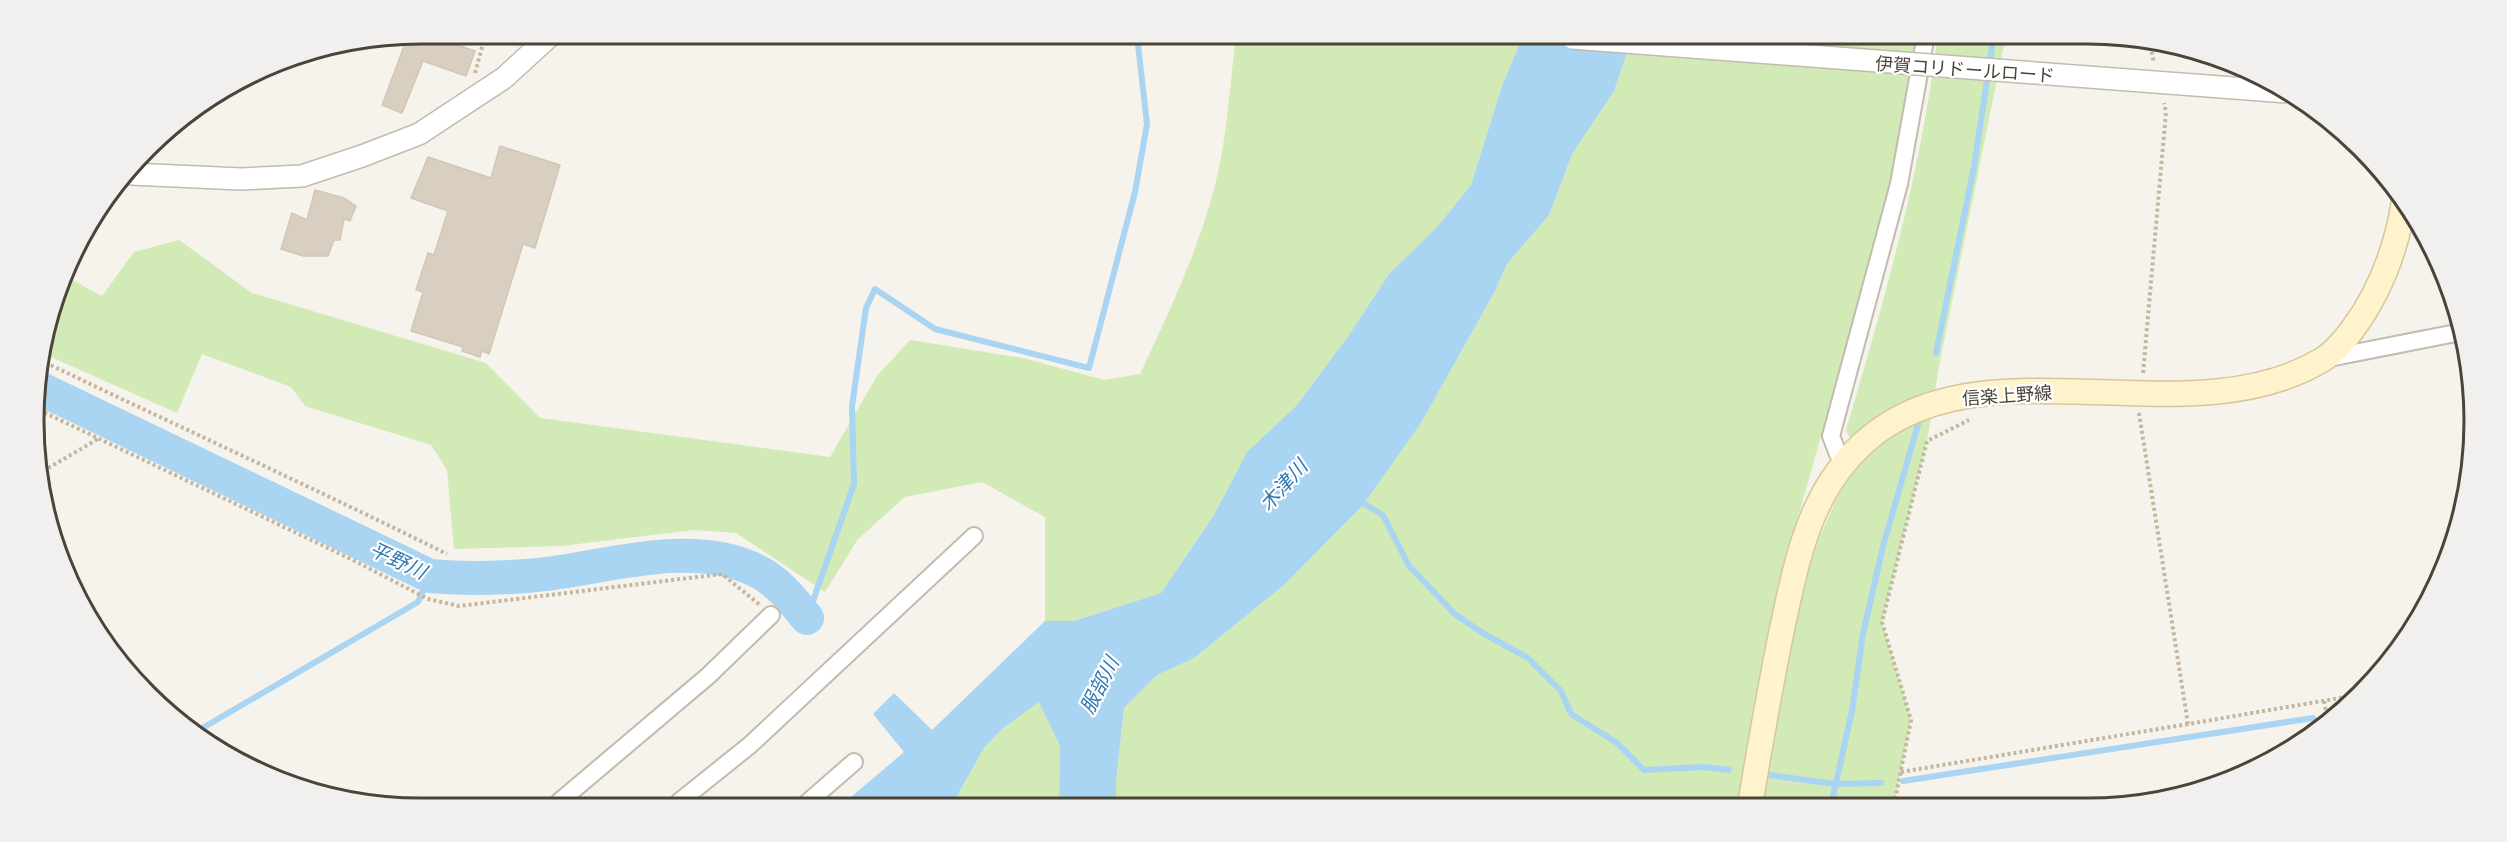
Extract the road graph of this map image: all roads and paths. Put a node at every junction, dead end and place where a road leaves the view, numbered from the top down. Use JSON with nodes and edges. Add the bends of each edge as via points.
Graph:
{"nodes":[{"id":1,"x":482,"y":44,"type":"edge"},
{"id":2,"x":541,"y":44,"type":"edge"},
{"id":3,"x":1651,"y":44,"type":"edge"},
{"id":4,"x":1924,"y":44,"type":"edge"},
{"id":5,"x":2269,"y":91,"type":"edge"},
{"id":6,"x":473,"y":98,"type":"junction"},
{"id":7,"x":2166,"y":112,"type":"dead end"},
{"id":8,"x":135,"y":174,"type":"edge"},
{"id":9,"x":2401,"y":213,"type":"edge"},
{"id":10,"x":2453,"y":334,"type":"edge"},
{"id":11,"x":2324,"y":359,"type":"junction"},
{"id":12,"x":48,"y":364,"type":"edge"},
{"id":13,"x":2141,"y":393,"type":"junction"},
{"id":14,"x":44,"y":412,"type":"edge"},
{"id":15,"x":1977,"y":416,"type":"dead end"},
{"id":16,"x":98,"y":439,"type":"junction"},
{"id":17,"x":1847,"y":462,"type":"junction"},
{"id":18,"x":47,"y":469,"type":"edge"},
{"id":19,"x":974,"y":536,"type":"dead end"},
{"id":20,"x":447,"y":554,"type":"dead end"},
{"id":21,"x":771,"y":615,"type":"joint"},
{"id":22,"x":2344,"y":697,"type":"edge"},
{"id":23,"x":2325,"y":701,"type":"junction"},
{"id":24,"x":2327,"y":712,"type":"edge"},
{"id":25,"x":2188,"y":724,"type":"junction"},
{"id":26,"x":854,"y":762,"type":"dead end"},
{"id":27,"x":1901,"y":772,"type":"junction"},
{"id":28,"x":564,"y":798,"type":"edge"},
{"id":29,"x":684,"y":798,"type":"edge"},
{"id":30,"x":812,"y":798,"type":"edge"},
{"id":31,"x":1751,"y":798,"type":"edge"},
{"id":32,"x":1895,"y":798,"type":"edge"}],
"edges":[{"from":1,"to":6,"type":"path","via":[[468,88]]},
{"from":2,"to":6,"type":"street","via":[[504,78]]},
{"from":3,"to":5,"type":"street","name":"伊賀コリドールロード","bridge":true},
{"from":4,"to":17,"type":"street","via":[[1897,194],[1831,436],[1838,454]]},
{"from":6,"to":8,"type":"street","via":[[419,134],[302,176],[241,179]]},
{"from":7,"to":13,"type":"path"},
{"from":9,"to":11,"type":"main road","name":"信楽上野線","via":[[2387,271],[2361,319]]},
{"from":10,"to":11,"type":"street"},
{"from":11,"to":13,"type":"main road","name":"信楽上野線","via":[[2284,378],[2247,389],[2215,394]]},
{"from":12,"to":20,"type":"path"},
{"from":13,"to":17,"type":"main road","name":"信楽上野線","via":[[1998,392],[1936,403],[1906,414],[1870,437]]},
{"from":13,"to":25,"type":"path","via":[[2138,406]]},
{"from":14,"to":16,"type":"path"},
{"from":15,"to":27,"type":"path","via":[[1927,441],[1882,622],[1911,720]]},
{"from":16,"to":18,"type":"path"},
{"from":16,"to":21,"type":"path","via":[[428,599],[459,606],[722,574]]},
{"from":17,"to":31,"type":"main road","name":"信楽上野線","via":[[1823,497],[1799,557]]},
{"from":19,"to":29,"type":"street","via":[[750,745]]},
{"from":21,"to":28,"type":"street","via":[[708,676]]},
{"from":22,"to":23,"type":"path"},
{"from":23,"to":24,"type":"path"},
{"from":23,"to":25,"type":"path"},
{"from":25,"to":27,"type":"path"},
{"from":26,"to":30,"type":"street"},
{"from":27,"to":32,"type":"path"}]}
